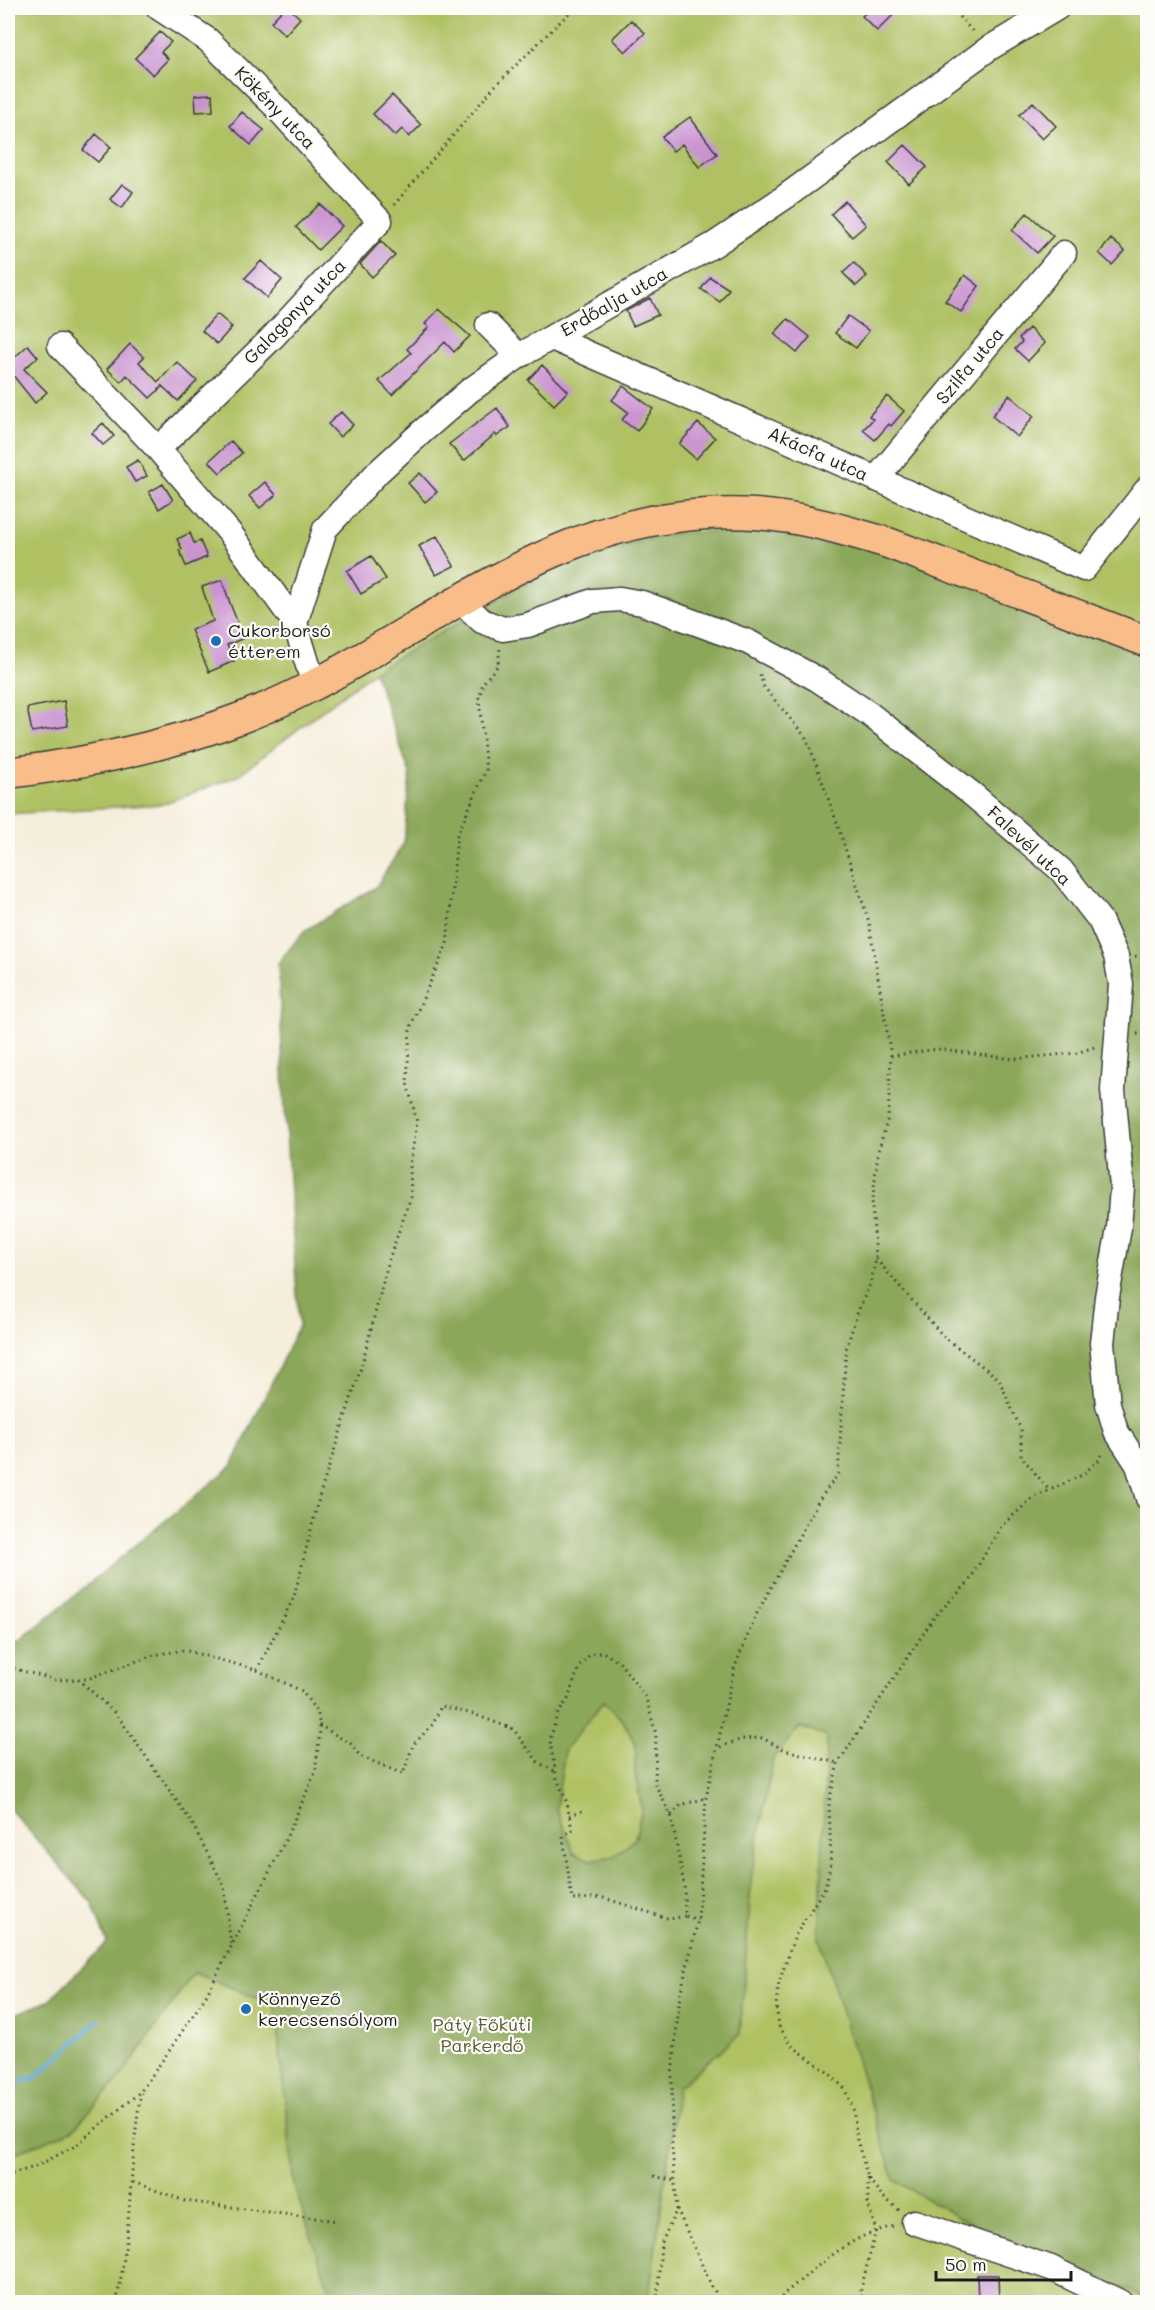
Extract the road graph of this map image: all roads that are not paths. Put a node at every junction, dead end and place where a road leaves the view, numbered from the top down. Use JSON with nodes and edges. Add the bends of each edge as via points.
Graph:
{"nodes":[{"id":1,"x":159,"y":8,"type":"edge"},
{"id":2,"x":1057,"y":8,"type":"edge"},
{"id":3,"x":380,"y":221,"type":"joint"},
{"id":4,"x":1064,"y":253,"type":"dead end"},
{"id":5,"x":488,"y":325,"type":"dead end"},
{"id":6,"x":552,"y":338,"type":"junction"},
{"id":7,"x":60,"y":346,"type":"dead end"},
{"id":8,"x":519,"y":356,"type":"junction"},
{"id":9,"x":158,"y":449,"type":"junction"},
{"id":10,"x":876,"y":479,"type":"junction"},
{"id":11,"x":1148,"y":488,"type":"edge"},
{"id":12,"x":459,"y":599,"type":"junction"},
{"id":13,"x":295,"y":623,"type":"junction"},
{"id":14,"x":1148,"y":642,"type":"edge"},
{"id":15,"x":314,"y":684,"type":"junction"},
{"id":16,"x":8,"y":773,"type":"edge"},
{"id":17,"x":1148,"y":1498,"type":"edge"},
{"id":18,"x":914,"y":2223,"type":"road end"},
{"id":19,"x":1120,"y":2302,"type":"edge"}],
"edges":[{"from":1,"to":3,"type":"street","name":"Kökény utca","via":[[208,40],[275,106]]},
{"from":2,"to":6,"type":"street","name":"Erdőalja utca","via":[[988,49],[715,244]]},
{"from":3,"to":9,"type":"street","name":"Galagonya utca","via":[[272,338]]},
{"from":4,"to":10,"type":"street","name":"Szilfa utca"},
{"from":5,"to":8,"type":"street"},
{"from":6,"to":8,"type":"street","name":"Erdőalja utca"},
{"from":6,"to":10,"type":"street","name":"Akácfa utca"},
{"from":7,"to":9,"type":"street"},
{"from":8,"to":13,"type":"street","name":"Erdőalja utca","via":[[469,391],[424,430],[325,529]]},
{"from":9,"to":13,"type":"street","via":[[230,533]]},
{"from":10,"to":11,"type":"street","name":"Akácfa utca","via":[[1084,569]]},
{"from":12,"to":14,"type":"main road","via":[[567,545],[626,525],[674,516],[756,514],[789,518],[888,543]]},
{"from":12,"to":15,"type":"main road"},
{"from":12,"to":17,"type":"street","name":"Falevél utca","via":[[482,621],[503,629],[528,625],[593,601],[620,599],[642,603],[748,642],[817,679],[868,713],[972,794],[1060,870],[1100,921],[1116,956],[1121,984],[1113,1090],[1122,1187],[1102,1343],[1108,1404],[1116,1431],[1138,1465]]},
{"from":13,"to":15,"type":"street"},
{"from":15,"to":16,"type":"main road","via":[[208,730],[130,753]]},
{"from":18,"to":19,"type":"street","via":[[1051,2268]]}]}
